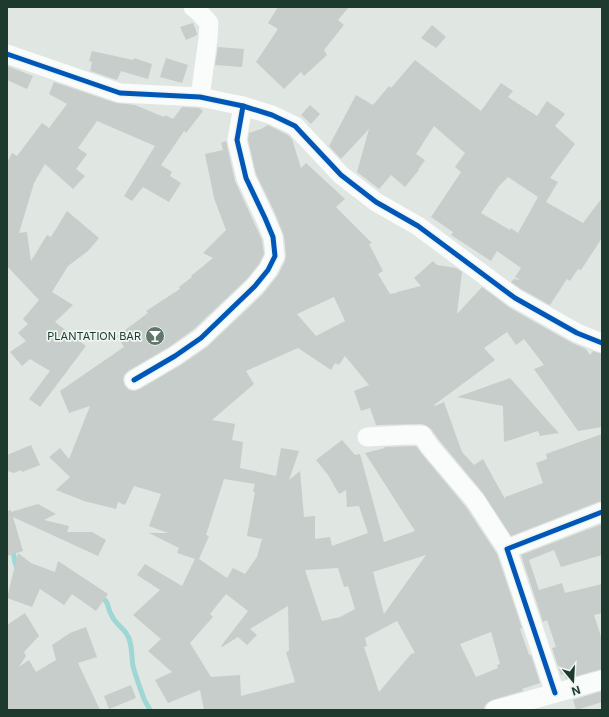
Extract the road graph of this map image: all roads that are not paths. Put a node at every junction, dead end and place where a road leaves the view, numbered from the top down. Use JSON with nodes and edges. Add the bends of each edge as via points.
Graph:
{"nodes":[{"id":1,"x":193,"y":7,"type":"edge"},
{"id":2,"x":7,"y":54,"type":"edge"},
{"id":3,"x":200,"y":97,"type":"junction"},
{"id":4,"x":243,"y":106,"type":"junction"},
{"id":5,"x":602,"y":344,"type":"edge"},
{"id":6,"x":134,"y":380,"type":"dead end"},
{"id":7,"x":367,"y":437,"type":"dead end"},
{"id":8,"x":602,"y":512,"type":"edge"},
{"id":9,"x":507,"y":549,"type":"junction"},
{"id":10,"x":602,"y":680,"type":"edge"},
{"id":11,"x":555,"y":693,"type":"junction"},
{"id":12,"x":495,"y":710,"type":"edge"}],
"edges":[{"from":1,"to":3,"type":"street","via":[[209,23]]},
{"from":2,"to":3,"type":"street","via":[[120,93]]},
{"from":3,"to":4,"type":"street"},
{"from":4,"to":5,"type":"street","via":[[272,115],[295,126],[341,175],[376,202],[418,226],[515,298]]},
{"from":4,"to":6,"type":"street","via":[[237,140],[246,178],[273,237],[275,256],[255,286],[201,338]]},
{"from":7,"to":9,"type":"street","via":[[422,435],[475,500]]},
{"from":8,"to":9,"type":"street"},
{"from":9,"to":11,"type":"street"},
{"from":10,"to":11,"type":"street"},
{"from":11,"to":12,"type":"street"}]}
